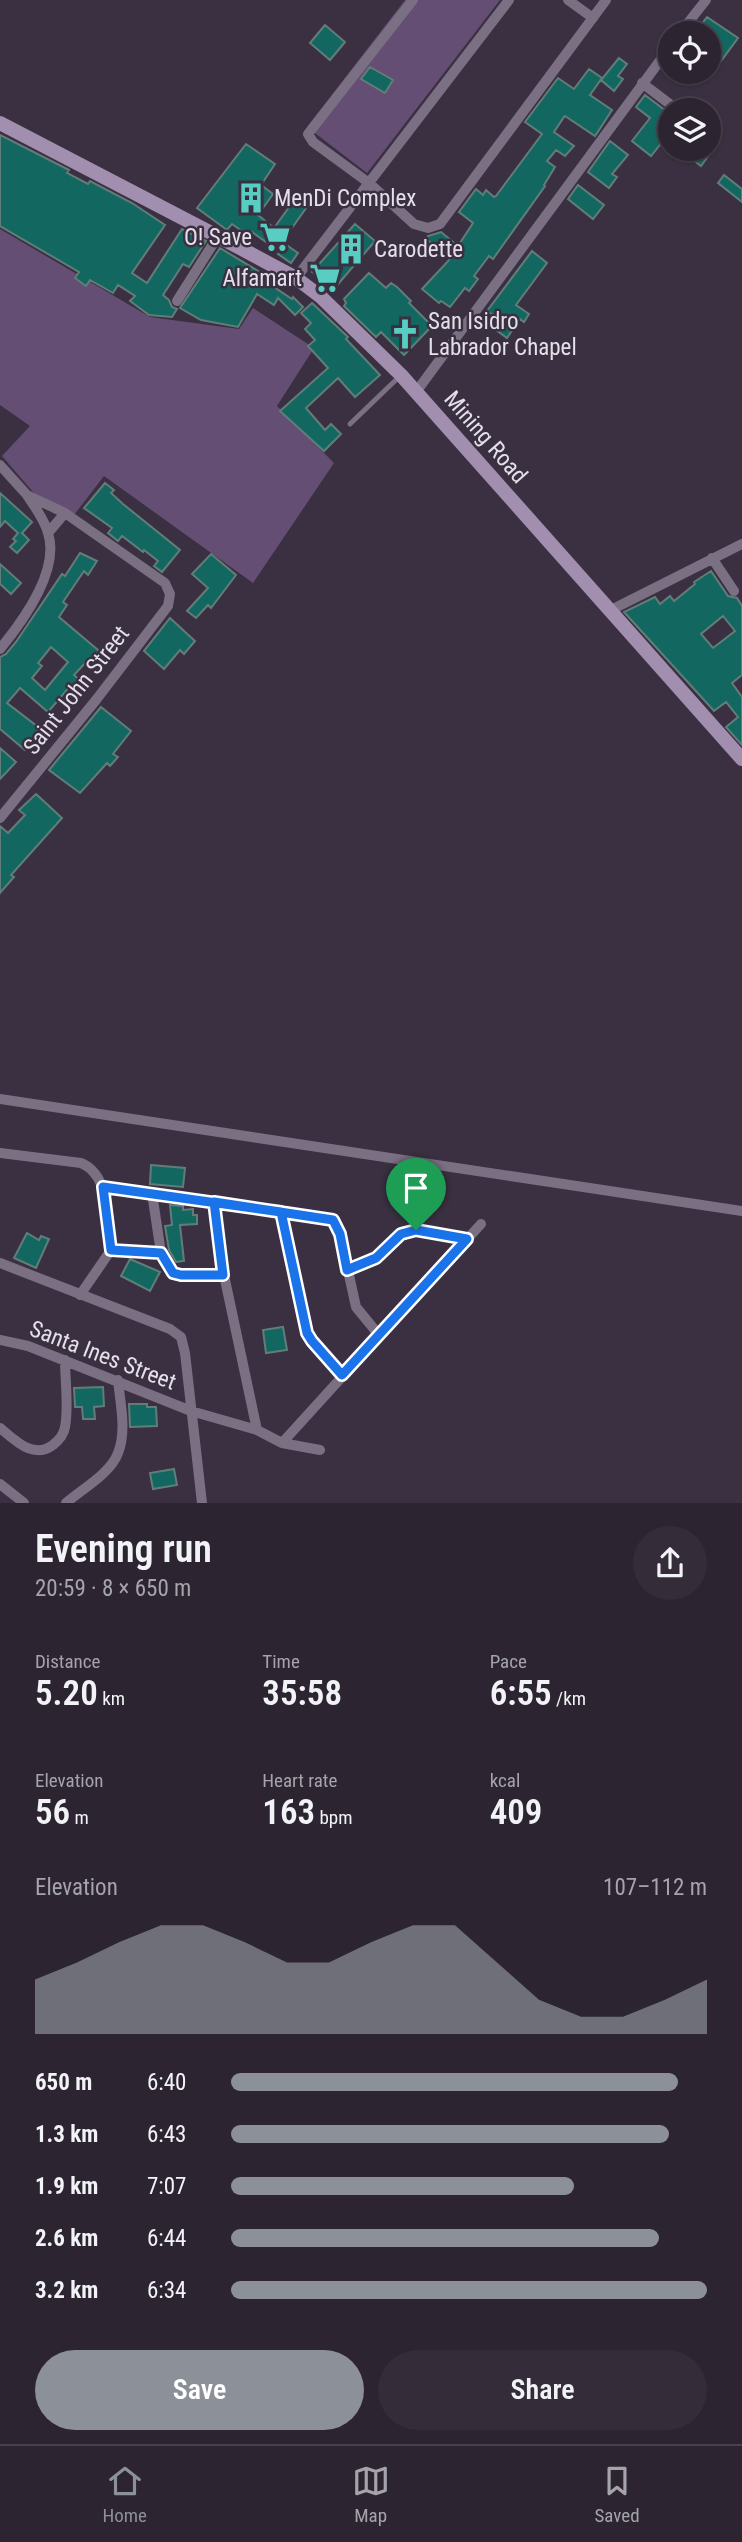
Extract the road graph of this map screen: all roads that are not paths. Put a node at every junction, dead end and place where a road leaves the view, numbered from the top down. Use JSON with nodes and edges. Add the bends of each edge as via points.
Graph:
{"nodes":[{"id":1,"x":414,"y":0,"type":"edge"},
{"id":2,"x":509,"y":0,"type":"edge"},
{"id":3,"x":568,"y":0,"type":"edge"},
{"id":4,"x":606,"y":0,"type":"edge"},
{"id":5,"x":706,"y":0,"type":"edge"},
{"id":6,"x":593,"y":18,"type":"junction"},
{"id":7,"x":689,"y":21,"type":"edge"},
{"id":8,"x":658,"y":62,"type":"edge"},
{"id":9,"x":642,"y":83,"type":"junction"},
{"id":10,"x":662,"y":98,"type":"edge"},
{"id":11,"x":0,"y":123,"type":"edge"},
{"id":12,"x":369,"y":183,"type":"junction"},
{"id":13,"x":218,"y":236,"type":"junction"},
{"id":14,"x":296,"y":278,"type":"junction"},
{"id":15,"x":177,"y":301,"type":"dead end"},
{"id":16,"x":401,"y":375,"type":"junction"},
{"id":17,"x":416,"y":392,"type":"junction"},
{"id":18,"x":350,"y":425,"type":"dead end"},
{"id":19,"x":4,"y":468,"type":"edge"},
{"id":20,"x":0,"y":482,"type":"edge"},
{"id":21,"x":27,"y":495,"type":"junction"},
{"id":22,"x":65,"y":513,"type":"junction"},
{"id":23,"x":48,"y":533,"type":"junction"},
{"id":24,"x":742,"y":544,"type":"edge"},
{"id":25,"x":712,"y":558,"type":"junction"},
{"id":26,"x":734,"y":591,"type":"dead end"},
{"id":27,"x":609,"y":611,"type":"junction"},
{"id":28,"x":0,"y":649,"type":"edge"},
{"id":29,"x":742,"y":759,"type":"edge"},
{"id":30,"x":0,"y":818,"type":"edge"},
{"id":31,"x":0,"y":1099,"type":"edge"},
{"id":32,"x":0,"y":1153,"type":"edge"},
{"id":33,"x":103,"y":1187,"type":"junction"},
{"id":34,"x":152,"y":1193,"type":"junction"},
{"id":35,"x":214,"y":1202,"type":"junction"},
{"id":36,"x":742,"y":1211,"type":"edge"},
{"id":37,"x":281,"y":1212,"type":"junction"},
{"id":38,"x":481,"y":1224,"type":"dead end"},
{"id":39,"x":467,"y":1239,"type":"junction"},
{"id":40,"x":111,"y":1250,"type":"junction"},
{"id":41,"x":161,"y":1253,"type":"junction"},
{"id":42,"x":0,"y":1263,"type":"edge"},
{"id":43,"x":347,"y":1270,"type":"junction"},
{"id":44,"x":223,"y":1275,"type":"junction"},
{"id":45,"x":80,"y":1295,"type":"junction"},
{"id":46,"x":379,"y":1335,"type":"junction"},
{"id":47,"x":0,"y":1340,"type":"edge"},
{"id":48,"x":65,"y":1360,"type":"junction"},
{"id":49,"x":342,"y":1375,"type":"junction"},
{"id":50,"x":118,"y":1380,"type":"junction"},
{"id":51,"x":191,"y":1411,"type":"junction"},
{"id":52,"x":0,"y":1428,"type":"edge"},
{"id":53,"x":257,"y":1430,"type":"junction"},
{"id":54,"x":282,"y":1443,"type":"junction"},
{"id":55,"x":320,"y":1450,"type":"dead end"},
{"id":56,"x":0,"y":1484,"type":"edge"},
{"id":57,"x":24,"y":1503,"type":"edge"},
{"id":58,"x":66,"y":1503,"type":"edge"},
{"id":59,"x":202,"y":1503,"type":"edge"}],
"edges":[{"from":1,"to":12,"type":"street","via":[[308,134]]},
{"from":2,"to":12,"type":"street"},
{"from":3,"to":6,"type":"street"},
{"from":4,"to":6,"type":"street"},
{"from":5,"to":7,"type":"street"},
{"from":6,"to":12,"type":"street","via":[[440,224],[428,228],[414,223]]},
{"from":8,"to":9,"type":"street"},
{"from":9,"to":10,"type":"street"},
{"from":9,"to":17,"type":"street"},
{"from":11,"to":13,"type":"street","name":"Mining Road"},
{"from":12,"to":14,"type":"street"},
{"from":13,"to":14,"type":"street","name":"Mining Road"},
{"from":13,"to":15,"type":"street"},
{"from":14,"to":16,"type":"street","name":"Mining Road"},
{"from":16,"to":17,"type":"street","name":"Mining Road"},
{"from":16,"to":18,"type":"lane"},
{"from":17,"to":27,"type":"street","name":"Mining Road"},
{"from":19,"to":20,"type":"street"},
{"from":19,"to":21,"type":"street"},
{"from":21,"to":22,"type":"street"},
{"from":21,"to":23,"type":"street"},
{"from":22,"to":23,"type":"street"},
{"from":22,"to":30,"type":"street","name":"Saint John Street","via":[[164,583],[170,594],[168,606]]},
{"from":23,"to":28,"type":"street","via":[[50,559],[45,580]]},
{"from":24,"to":25,"type":"street"},
{"from":25,"to":26,"type":"street"},
{"from":25,"to":27,"type":"street"},
{"from":27,"to":29,"type":"street","name":"Mining Road"},
{"from":31,"to":36,"type":"street"},
{"from":32,"to":33,"type":"street","via":[[81,1163],[89,1166]]},
{"from":33,"to":34,"type":"street"},
{"from":33,"to":40,"type":"street"},
{"from":34,"to":35,"type":"street"},
{"from":34,"to":41,"type":"street"},
{"from":35,"to":37,"type":"street"},
{"from":35,"to":44,"type":"street"},
{"from":37,"to":43,"type":"street","via":[[336,1222]]},
{"from":37,"to":49,"type":"street","via":[[307,1333]]},
{"from":38,"to":39,"type":"street"},
{"from":39,"to":43,"type":"street","via":[[407,1231],[376,1258]]},
{"from":39,"to":46,"type":"street"},
{"from":40,"to":41,"type":"street"},
{"from":40,"to":45,"type":"street"},
{"from":41,"to":44,"type":"street","via":[[173,1273]]},
{"from":42,"to":45,"type":"street"},
{"from":43,"to":46,"type":"street","via":[[356,1307]]},
{"from":44,"to":53,"type":"street"},
{"from":45,"to":51,"type":"street","via":[[181,1337]]},
{"from":46,"to":49,"type":"street"},
{"from":47,"to":48,"type":"street","name":"Santa Ines Street"},
{"from":48,"to":50,"type":"street","name":"Santa Ines Street"},
{"from":48,"to":52,"type":"street","via":[[65,1430],[57,1441],[33,1450]]},
{"from":49,"to":54,"type":"street"},
{"from":50,"to":51,"type":"street","name":"Santa Ines Street"},
{"from":50,"to":58,"type":"street","via":[[118,1455]]},
{"from":51,"to":53,"type":"street","name":"Santa Ines Street"},
{"from":51,"to":59,"type":"street"},
{"from":53,"to":54,"type":"street","name":"Santa Ines Street"},
{"from":54,"to":55,"type":"street","name":"Santa Ines Street"},
{"from":56,"to":57,"type":"street"}]}
